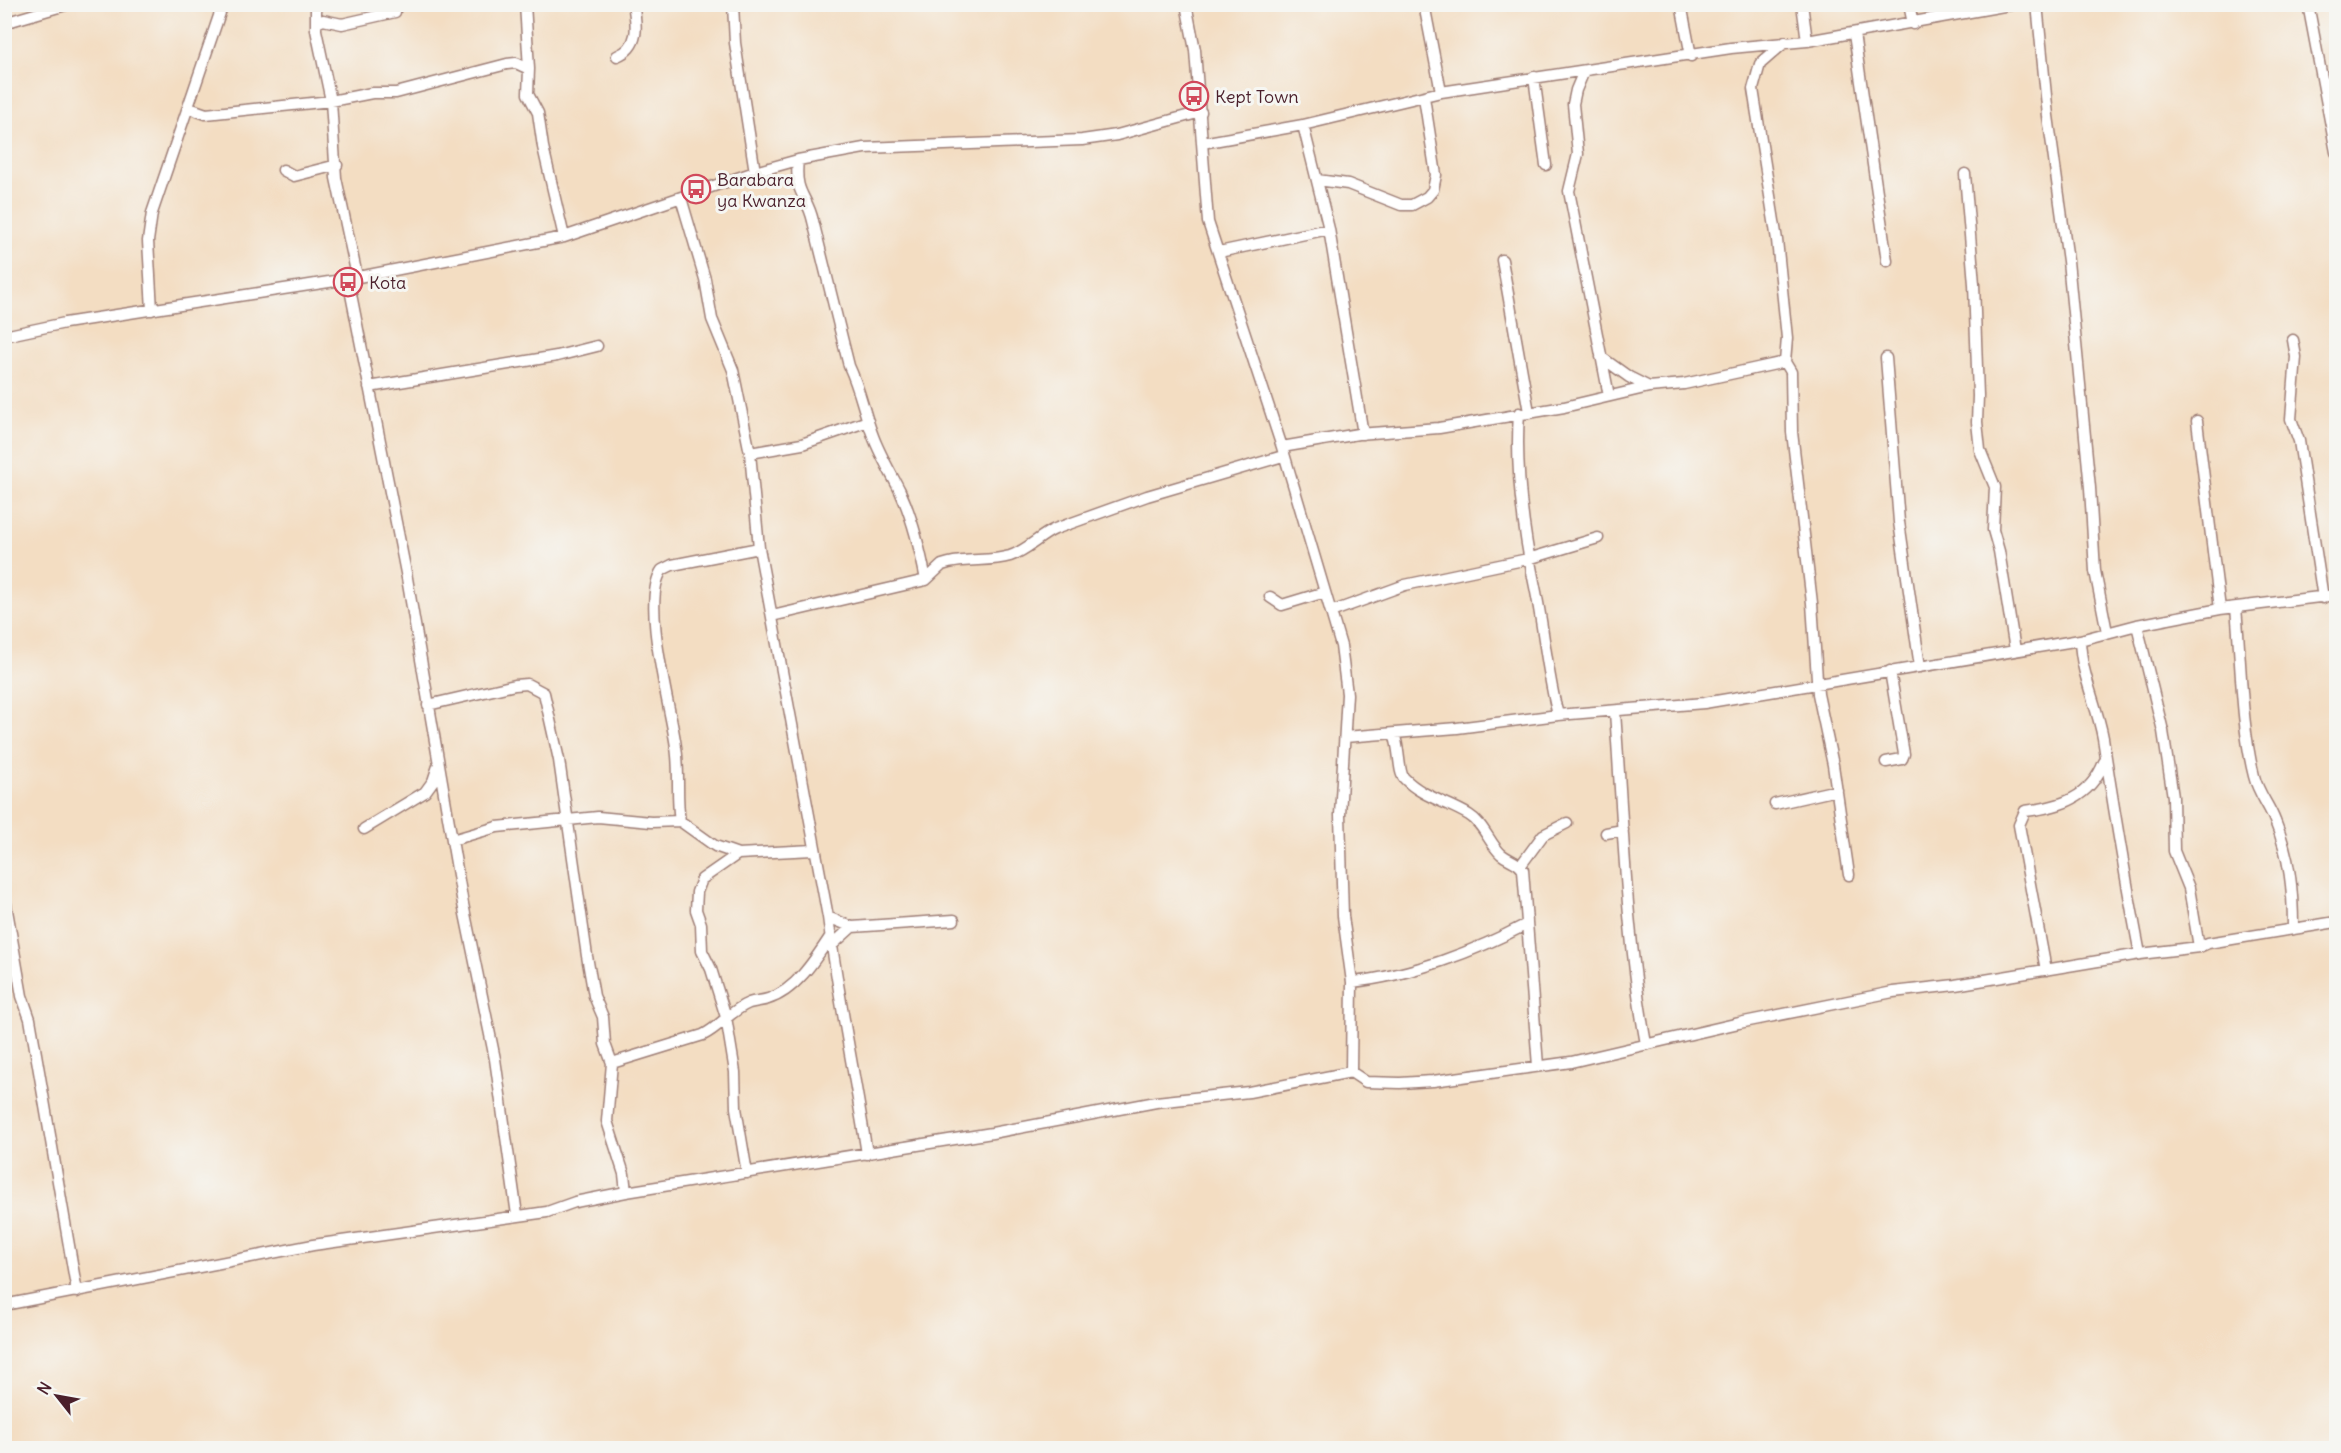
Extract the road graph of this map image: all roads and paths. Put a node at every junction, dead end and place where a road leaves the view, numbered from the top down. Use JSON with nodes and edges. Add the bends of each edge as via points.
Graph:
{"nodes":[{"id":1,"x":69,"y":4,"type":"edge"},
{"id":2,"x":223,"y":4,"type":"edge"},
{"id":3,"x":316,"y":4,"type":"edge"},
{"id":4,"x":525,"y":4,"type":"edge"},
{"id":5,"x":633,"y":4,"type":"edge"},
{"id":6,"x":732,"y":4,"type":"edge"},
{"id":7,"x":1186,"y":4,"type":"edge"},
{"id":8,"x":1424,"y":4,"type":"edge"},
{"id":9,"x":1681,"y":4,"type":"edge"},
{"id":10,"x":1802,"y":4,"type":"edge"},
{"id":11,"x":1910,"y":4,"type":"edge"},
{"id":12,"x":2015,"y":4,"type":"edge"},
{"id":13,"x":2037,"y":4,"type":"edge"},
{"id":14,"x":2308,"y":4,"type":"edge"},
{"id":15,"x":1998,"y":6,"type":"edge"},
{"id":16,"x":395,"y":12,"type":"dead end"},
{"id":17,"x":4,"y":23,"type":"edge"},
{"id":18,"x":317,"y":23,"type":"junction"},
{"id":19,"x":1913,"y":24,"type":"junction"},
{"id":20,"x":1854,"y":34,"type":"junction"},
{"id":21,"x":1807,"y":41,"type":"junction"},
{"id":22,"x":1785,"y":42,"type":"junction"},
{"id":23,"x":617,"y":56,"type":"dead end"},
{"id":24,"x":1691,"y":56,"type":"junction"},
{"id":25,"x":529,"y":69,"type":"junction"},
{"id":26,"x":1584,"y":71,"type":"junction"},
{"id":27,"x":1534,"y":77,"type":"junction"},
{"id":28,"x":1441,"y":92,"type":"junction"},
{"id":29,"x":1424,"y":97,"type":"junction"},
{"id":30,"x":331,"y":100,"type":"junction"},
{"id":31,"x":189,"y":108,"type":"junction"},
{"id":32,"x":1201,"y":112,"type":"junction"},
{"id":33,"x":1303,"y":125,"type":"junction"},
{"id":34,"x":1202,"y":143,"type":"junction"},
{"id":35,"x":2337,"y":152,"type":"edge"},
{"id":36,"x":798,"y":160,"type":"junction"},
{"id":37,"x":337,"y":165,"type":"junction"},
{"id":38,"x":1545,"y":165,"type":"dead end"},
{"id":39,"x":283,"y":170,"type":"dead end"},
{"id":40,"x":755,"y":172,"type":"junction"},
{"id":41,"x":1965,"y":174,"type":"dead end"},
{"id":42,"x":1317,"y":180,"type":"junction"},
{"id":43,"x":681,"y":198,"type":"junction"},
{"id":44,"x":1329,"y":229,"type":"junction"},
{"id":45,"x":564,"y":237,"type":"junction"},
{"id":46,"x":1219,"y":252,"type":"junction"},
{"id":47,"x":1502,"y":260,"type":"dead end"},
{"id":48,"x":1887,"y":261,"type":"dead end"},
{"id":49,"x":353,"y":278,"type":"junction"},
{"id":50,"x":152,"y":310,"type":"junction"},
{"id":51,"x":4,"y":336,"type":"edge"},
{"id":52,"x":2293,"y":340,"type":"dead end"},
{"id":53,"x":597,"y":346,"type":"dead end"},
{"id":54,"x":1601,"y":357,"type":"junction"},
{"id":55,"x":1886,"y":358,"type":"dead end"},
{"id":56,"x":1785,"y":362,"type":"junction"},
{"id":57,"x":369,"y":387,"type":"junction"},
{"id":58,"x":1648,"y":387,"type":"junction"},
{"id":59,"x":1609,"y":396,"type":"junction"},
{"id":60,"x":1524,"y":413,"type":"junction"},
{"id":61,"x":2197,"y":421,"type":"dead end"},
{"id":62,"x":868,"y":422,"type":"junction"},
{"id":63,"x":1363,"y":434,"type":"junction"},
{"id":64,"x":1283,"y":451,"type":"junction"},
{"id":65,"x":750,"y":453,"type":"junction"},
{"id":66,"x":1598,"y":538,"type":"dead end"},
{"id":67,"x":759,"y":548,"type":"junction"},
{"id":68,"x":1528,"y":559,"type":"junction"},
{"id":69,"x":926,"y":580,"type":"junction"},
{"id":70,"x":1325,"y":592,"type":"junction"},
{"id":71,"x":2337,"y":596,"type":"edge"},
{"id":72,"x":1270,"y":597,"type":"dead end"},
{"id":73,"x":2323,"y":598,"type":"junction"},
{"id":74,"x":2236,"y":608,"type":"junction"},
{"id":75,"x":2220,"y":609,"type":"junction"},
{"id":76,"x":1331,"y":612,"type":"junction"},
{"id":77,"x":772,"y":616,"type":"junction"},
{"id":78,"x":2137,"y":625,"type":"junction"},
{"id":79,"x":2106,"y":633,"type":"junction"},
{"id":80,"x":2079,"y":640,"type":"junction"},
{"id":81,"x":2015,"y":650,"type":"junction"},
{"id":82,"x":1920,"y":667,"type":"junction"},
{"id":83,"x":1890,"y":670,"type":"junction"},
{"id":84,"x":1818,"y":684,"type":"junction"},
{"id":85,"x":428,"y":705,"type":"junction"},
{"id":86,"x":1615,"y":712,"type":"junction"},
{"id":87,"x":1558,"y":715,"type":"junction"},
{"id":88,"x":1394,"y":734,"type":"junction"},
{"id":89,"x":1345,"y":737,"type":"junction"},
{"id":90,"x":2105,"y":761,"type":"junction"},
{"id":91,"x":439,"y":762,"type":"junction"},
{"id":92,"x":1886,"y":762,"type":"dead end"},
{"id":93,"x":1837,"y":790,"type":"junction"},
{"id":94,"x":1775,"y":804,"type":"dead end"},
{"id":95,"x":567,"y":818,"type":"junction"},
{"id":96,"x":680,"y":821,"type":"junction"},
{"id":97,"x":1567,"y":824,"type":"dead end"},
{"id":98,"x":364,"y":828,"type":"dead end"},
{"id":99,"x":1623,"y":830,"type":"junction"},
{"id":100,"x":1606,"y":833,"type":"dead end"},
{"id":101,"x":452,"y":840,"type":"junction"},
{"id":102,"x":813,"y":850,"type":"junction"},
{"id":103,"x":738,"y":854,"type":"junction"},
{"id":104,"x":1521,"y":865,"type":"junction"},
{"id":105,"x":1849,"y":875,"type":"dead end"},
{"id":106,"x":4,"y":893,"type":"edge"},
{"id":107,"x":828,"y":917,"type":"junction"},
{"id":108,"x":954,"y":920,"type":"dead end"},
{"id":109,"x":2337,"y":922,"type":"edge"},
{"id":110,"x":1527,"y":924,"type":"junction"},
{"id":111,"x":852,"y":927,"type":"junction"},
{"id":112,"x":2293,"y":928,"type":"junction"},
{"id":113,"x":830,"y":942,"type":"junction"},
{"id":114,"x":2199,"y":947,"type":"junction"},
{"id":115,"x":2140,"y":954,"type":"junction"},
{"id":116,"x":2046,"y":970,"type":"junction"},
{"id":117,"x":1352,"y":982,"type":"junction"},
{"id":118,"x":726,"y":1017,"type":"junction"},
{"id":119,"x":1646,"y":1044,"type":"junction"},
{"id":120,"x":612,"y":1063,"type":"junction"},
{"id":121,"x":1538,"y":1066,"type":"junction"},
{"id":122,"x":1351,"y":1072,"type":"junction"},
{"id":123,"x":867,"y":1154,"type":"junction"},
{"id":124,"x":747,"y":1173,"type":"junction"},
{"id":125,"x":626,"y":1192,"type":"junction"},
{"id":126,"x":517,"y":1215,"type":"junction"},
{"id":127,"x":77,"y":1292,"type":"junction"},
{"id":128,"x":4,"y":1305,"type":"edge"}],
"edges":[{"from":1,"to":17,"type":"street"},
{"from":2,"to":31,"type":"street"},
{"from":3,"to":18,"type":"street"},
{"from":4,"to":25,"type":"street"},
{"from":5,"to":23,"type":"street","via":[[637,28],[634,40],[626,52]]},
{"from":6,"to":40,"type":"street"},
{"from":7,"to":32,"type":"street"},
{"from":8,"to":28,"type":"street"},
{"from":9,"to":24,"type":"street"},
{"from":10,"to":21,"type":"street"},
{"from":11,"to":19,"type":"street"},
{"from":12,"to":15,"type":"street"},
{"from":13,"to":79,"type":"street","via":[[2068,261],[2094,563]]},
{"from":14,"to":35,"type":"street"},
{"from":15,"to":19,"type":"street"},
{"from":16,"to":18,"type":"street","via":[[342,24],[323,20]]},
{"from":18,"to":30,"type":"street"},
{"from":19,"to":20,"type":"street"},
{"from":20,"to":21,"type":"street"},
{"from":20,"to":48,"type":"street"},
{"from":21,"to":22,"type":"street"},
{"from":22,"to":24,"type":"street"},
{"from":22,"to":56,"type":"street","via":[[1760,64],[1753,89],[1777,240]]},
{"from":24,"to":26,"type":"street"},
{"from":25,"to":30,"type":"street","via":[[507,64],[396,93]]},
{"from":25,"to":45,"type":"street","via":[[528,94],[538,113]]},
{"from":26,"to":27,"type":"street"},
{"from":26,"to":54,"type":"street","via":[[1573,105],[1578,154],[1569,191]]},
{"from":27,"to":28,"type":"street"},
{"from":27,"to":38,"type":"street"},
{"from":28,"to":29,"type":"street"},
{"from":29,"to":33,"type":"street"},
{"from":29,"to":42,"type":"street","via":[[1436,175],[1427,197],[1412,205],[1401,205],[1348,184]]},
{"from":30,"to":31,"type":"street","via":[[206,114]]},
{"from":30,"to":37,"type":"street"},
{"from":31,"to":50,"type":"street","via":[[151,220],[148,241]]},
{"from":32,"to":34,"type":"street"},
{"from":32,"to":36,"type":"street","via":[[1118,135],[1082,140],[864,148]]},
{"from":33,"to":34,"type":"street"},
{"from":33,"to":42,"type":"street"},
{"from":34,"to":46,"type":"street","via":[[1208,222]]},
{"from":36,"to":40,"type":"street"},
{"from":36,"to":62,"type":"street","via":[[800,193],[813,220],[849,366]]},
{"from":37,"to":39,"type":"street","via":[[294,176]]},
{"from":37,"to":49,"type":"street"},
{"from":40,"to":43,"type":"street"},
{"from":41,"to":81,"type":"street","via":[[1974,284],[1977,422],[1980,450],[1995,487],[1993,530]]},
{"from":42,"to":44,"type":"street"},
{"from":43,"to":45,"type":"street"},
{"from":43,"to":65,"type":"street","via":[[705,279],[712,319],[733,370]]},
{"from":44,"to":46,"type":"street"},
{"from":44,"to":63,"type":"street"},
{"from":45,"to":49,"type":"street"},
{"from":46,"to":64,"type":"street"},
{"from":47,"to":60,"type":"street"},
{"from":49,"to":50,"type":"street"},
{"from":49,"to":57,"type":"street"},
{"from":50,"to":51,"type":"street"},
{"from":52,"to":73,"type":"street","via":[[2296,357],[2291,419],[2299,441]]},
{"from":53,"to":57,"type":"street"},
{"from":54,"to":58,"type":"street"},
{"from":54,"to":59,"type":"street"},
{"from":55,"to":82,"type":"street","via":[[1899,522]]},
{"from":56,"to":58,"type":"street","via":[[1684,384]]},
{"from":56,"to":84,"type":"street","via":[[1791,372],[1792,432]]},
{"from":57,"to":85,"type":"street"},
{"from":58,"to":59,"type":"street"},
{"from":59,"to":60,"type":"street"},
{"from":60,"to":63,"type":"street","via":[[1439,428]]},
{"from":60,"to":68,"type":"street","via":[[1519,484]]},
{"from":61,"to":75,"type":"street"},
{"from":62,"to":65,"type":"street","via":[[802,444]]},
{"from":62,"to":69,"type":"street","via":[[908,510],[922,551]]},
{"from":63,"to":64,"type":"street"},
{"from":64,"to":69,"type":"street","via":[[1054,529],[1010,556],[942,565]]},
{"from":64,"to":70,"type":"street"},
{"from":65,"to":67,"type":"street"},
{"from":66,"to":68,"type":"street"},
{"from":67,"to":77,"type":"street"},
{"from":67,"to":96,"type":"street","via":[[672,565],[662,570],[654,590],[666,701],[676,748]]},
{"from":68,"to":76,"type":"street","via":[[1406,585]]},
{"from":68,"to":87,"type":"street"},
{"from":69,"to":77,"type":"street"},
{"from":70,"to":72,"type":"street","via":[[1282,605]]},
{"from":70,"to":76,"type":"street"},
{"from":71,"to":73,"type":"street"},
{"from":73,"to":74,"type":"street"},
{"from":74,"to":75,"type":"street"},
{"from":74,"to":112,"type":"street","via":[[2253,774],[2274,817],[2288,860]]},
{"from":75,"to":78,"type":"street"},
{"from":76,"to":89,"type":"street","via":[[1345,673]]},
{"from":77,"to":102,"type":"street"},
{"from":78,"to":79,"type":"street"},
{"from":78,"to":114,"type":"street","via":[[2163,731],[2173,797],[2174,851],[2189,888]]},
{"from":79,"to":80,"type":"street"},
{"from":80,"to":81,"type":"street"},
{"from":80,"to":90,"type":"street","via":[[2103,737]]},
{"from":81,"to":82,"type":"street"},
{"from":82,"to":83,"type":"street"},
{"from":83,"to":84,"type":"street"},
{"from":83,"to":92,"type":"street","via":[[1904,754],[1902,759]]},
{"from":84,"to":86,"type":"street","via":[[1704,704]]},
{"from":84,"to":93,"type":"street"},
{"from":85,"to":91,"type":"street"},
{"from":85,"to":95,"type":"street","via":[[515,685],[538,688],[548,705]]},
{"from":86,"to":87,"type":"street"},
{"from":86,"to":99,"type":"street"},
{"from":87,"to":88,"type":"street"},
{"from":88,"to":89,"type":"street"},
{"from":88,"to":104,"type":"street","via":[[1400,747],[1403,777],[1434,799],[1468,814],[1502,854]]},
{"from":89,"to":117,"type":"street","via":[[1340,815],[1343,916]]},
{"from":90,"to":115,"type":"street"},
{"from":90,"to":116,"type":"street","via":[[2099,776],[2084,793],[2025,811],[2020,817]]},
{"from":91,"to":98,"type":"street","via":[[425,792]]},
{"from":91,"to":101,"type":"street"},
{"from":93,"to":94,"type":"street"},
{"from":93,"to":105,"type":"street"},
{"from":95,"to":96,"type":"street"},
{"from":95,"to":101,"type":"street","via":[[497,827]]},
{"from":95,"to":120,"type":"street","via":[[594,996],[603,1017],[605,1044]]},
{"from":96,"to":103,"type":"street","via":[[716,846]]},
{"from":97,"to":104,"type":"street","via":[[1543,835]]},
{"from":99,"to":100,"type":"street"},
{"from":99,"to":119,"type":"street","via":[[1636,984]]},
{"from":101,"to":126,"type":"street","via":[[495,1059]]},
{"from":102,"to":103,"type":"street"},
{"from":102,"to":107,"type":"street"},
{"from":103,"to":118,"type":"street","via":[[702,879],[697,892],[702,951]]},
{"from":104,"to":110,"type":"street"},
{"from":106,"to":127,"type":"street"},
{"from":107,"to":111,"type":"street"},
{"from":107,"to":113,"type":"street"},
{"from":108,"to":111,"type":"street"},
{"from":109,"to":112,"type":"street"},
{"from":110,"to":117,"type":"street","via":[[1477,949]]},
{"from":110,"to":121,"type":"street"},
{"from":111,"to":113,"type":"street"},
{"from":112,"to":114,"type":"street"},
{"from":113,"to":118,"type":"street","via":[[793,983],[769,999],[749,1003]]},
{"from":113,"to":123,"type":"street"},
{"from":114,"to":115,"type":"street"},
{"from":115,"to":116,"type":"street"},
{"from":116,"to":119,"type":"street","via":[[1893,992]]},
{"from":117,"to":122,"type":"street"},
{"from":118,"to":120,"type":"street","via":[[703,1035]]},
{"from":118,"to":124,"type":"street"},
{"from":119,"to":121,"type":"street"},
{"from":120,"to":125,"type":"street","via":[[607,1121]]},
{"from":121,"to":122,"type":"street","via":[[1400,1083],[1366,1082]]},
{"from":122,"to":123,"type":"street"},
{"from":123,"to":124,"type":"street"},
{"from":124,"to":125,"type":"street"},
{"from":125,"to":126,"type":"street","via":[[547,1212]]},
{"from":126,"to":127,"type":"street","via":[[314,1245]]},
{"from":127,"to":128,"type":"street"}]}
